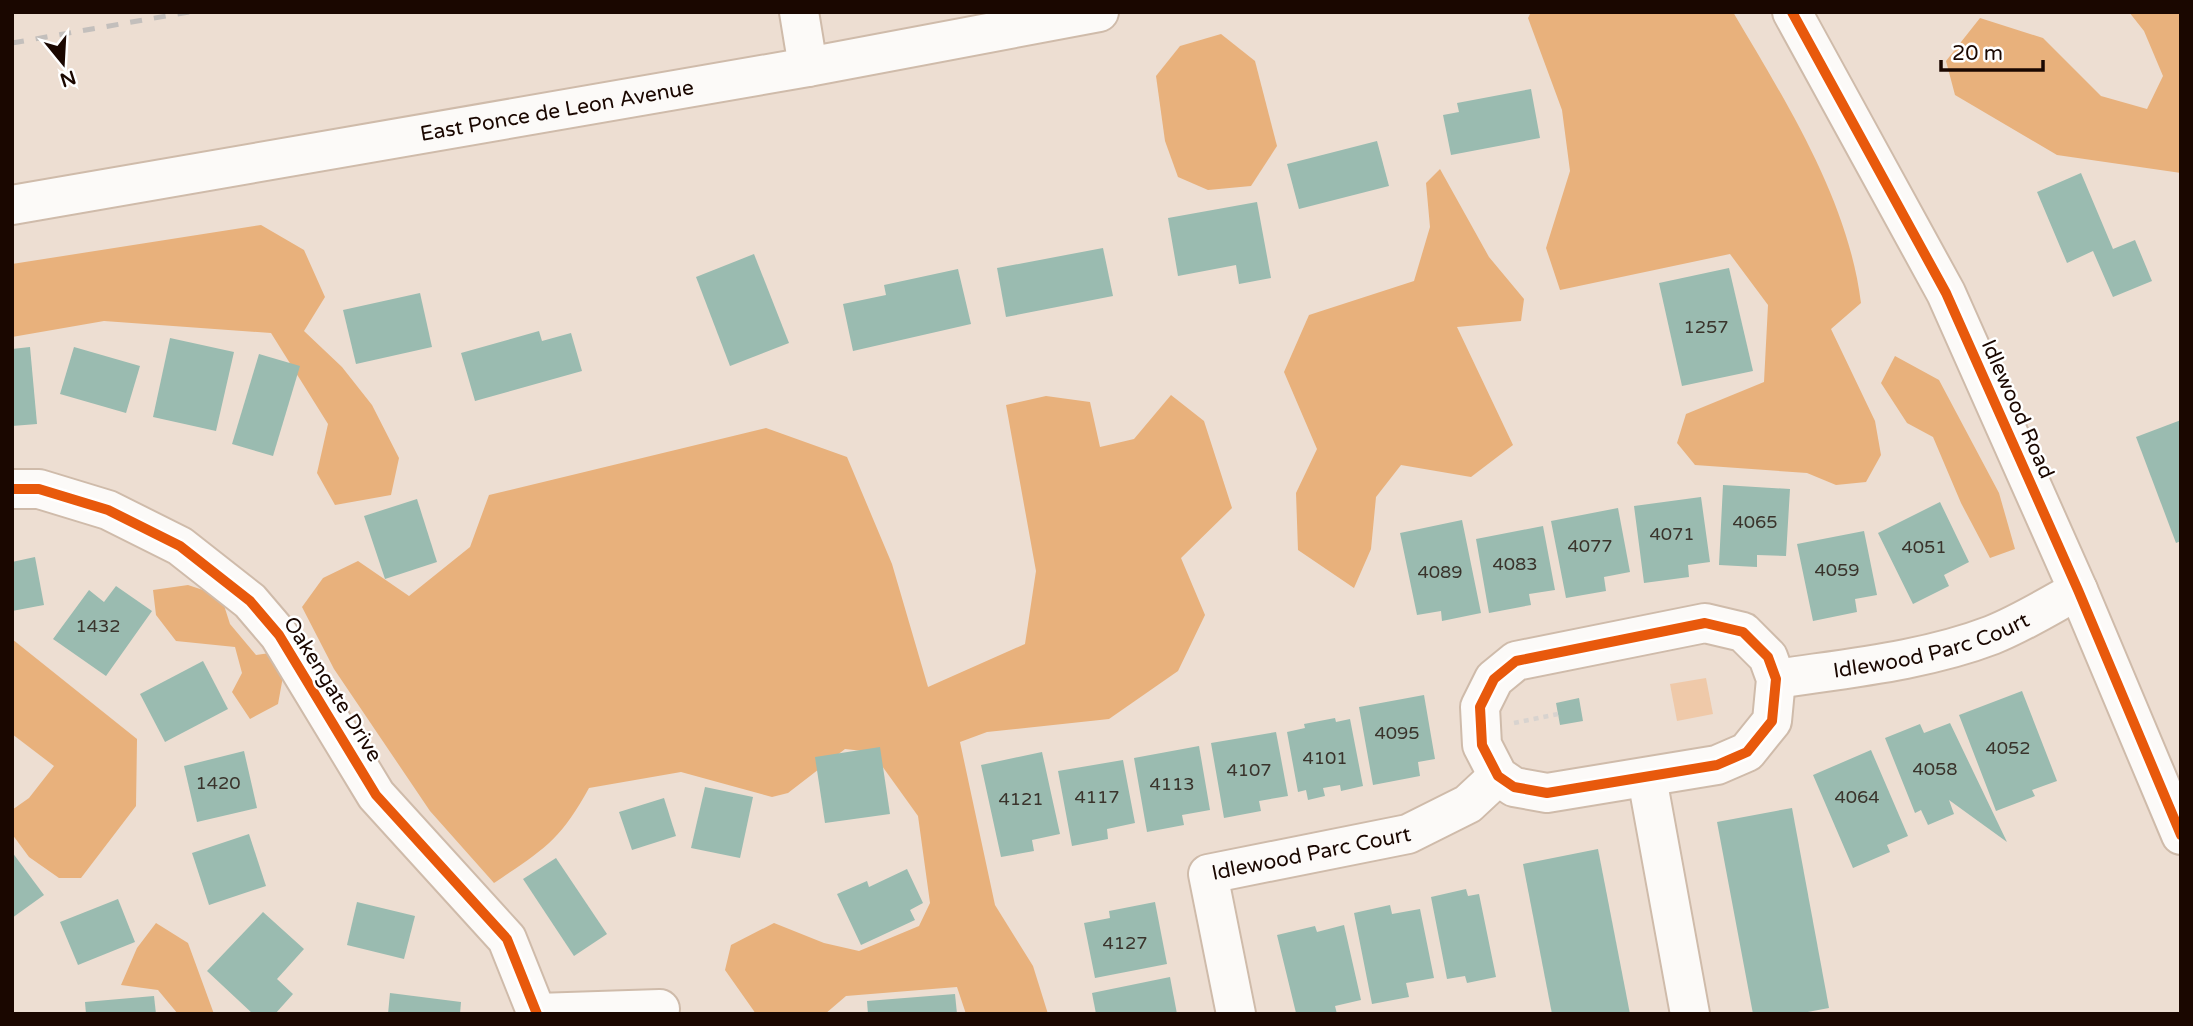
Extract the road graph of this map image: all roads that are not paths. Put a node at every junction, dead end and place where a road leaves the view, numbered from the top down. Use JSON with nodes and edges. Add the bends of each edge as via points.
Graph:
{"nodes":[{"id":1,"x":799,"y":12,"type":"edge"},
{"id":2,"x":1099,"y":12,"type":"edge"},
{"id":3,"x":1792,"y":12,"type":"edge"},
{"id":4,"x":808,"y":66,"type":"junction"},
{"id":5,"x":12,"y":205,"type":"edge"},
{"id":6,"x":12,"y":489,"type":"edge"},
{"id":7,"x":2078,"y":590,"type":"junction"},
{"id":8,"x":1776,"y":679,"type":"junction"},
{"id":9,"x":1498,"y":776,"type":"junction"},
{"id":10,"x":1647,"y":778,"type":"junction"},
{"id":11,"x":2181,"y":835,"type":"edge"},
{"id":12,"x":660,"y":1009,"type":"dead end"},
{"id":13,"x":537,"y":1013,"type":"edge"},
{"id":14,"x":1236,"y":1014,"type":"edge"},
{"id":15,"x":1690,"y":1014,"type":"edge"}],
"edges":[{"from":1,"to":4,"type":"street"},
{"from":2,"to":4,"type":"street","name":"East Ponce de Leon Avenue"},
{"from":3,"to":7,"type":"street","name":"Idlewood Road","via":[[1946,293]]},
{"from":4,"to":5,"type":"street","name":"East Ponce de Leon Avenue"},
{"from":6,"to":13,"type":"street","name":"Oakengate Drive","via":[[39,489],[108,510],[180,546],[250,601],[279,635],[376,795],[507,939]]},
{"from":7,"to":8,"type":"street","name":"Idlewood Parc Court","via":[[1995,634],[1958,646]]},
{"from":7,"to":11,"type":"street","name":"Idlewood Road"},
{"from":8,"to":9,"type":"street","via":[[1768,657],[1743,632],[1706,623],[1516,661],[1494,679],[1480,706],[1482,745]]},
{"from":8,"to":10,"type":"street","via":[[1772,721],[1747,752],[1717,765]]},
{"from":9,"to":10,"type":"street","via":[[1514,787],[1548,793]]},
{"from":9,"to":14,"type":"street","name":"Idlewood Parc Court","via":[[1468,804],[1408,834],[1208,874]]},
{"from":10,"to":15,"type":"street"},
{"from":12,"to":13,"type":"street"}]}
